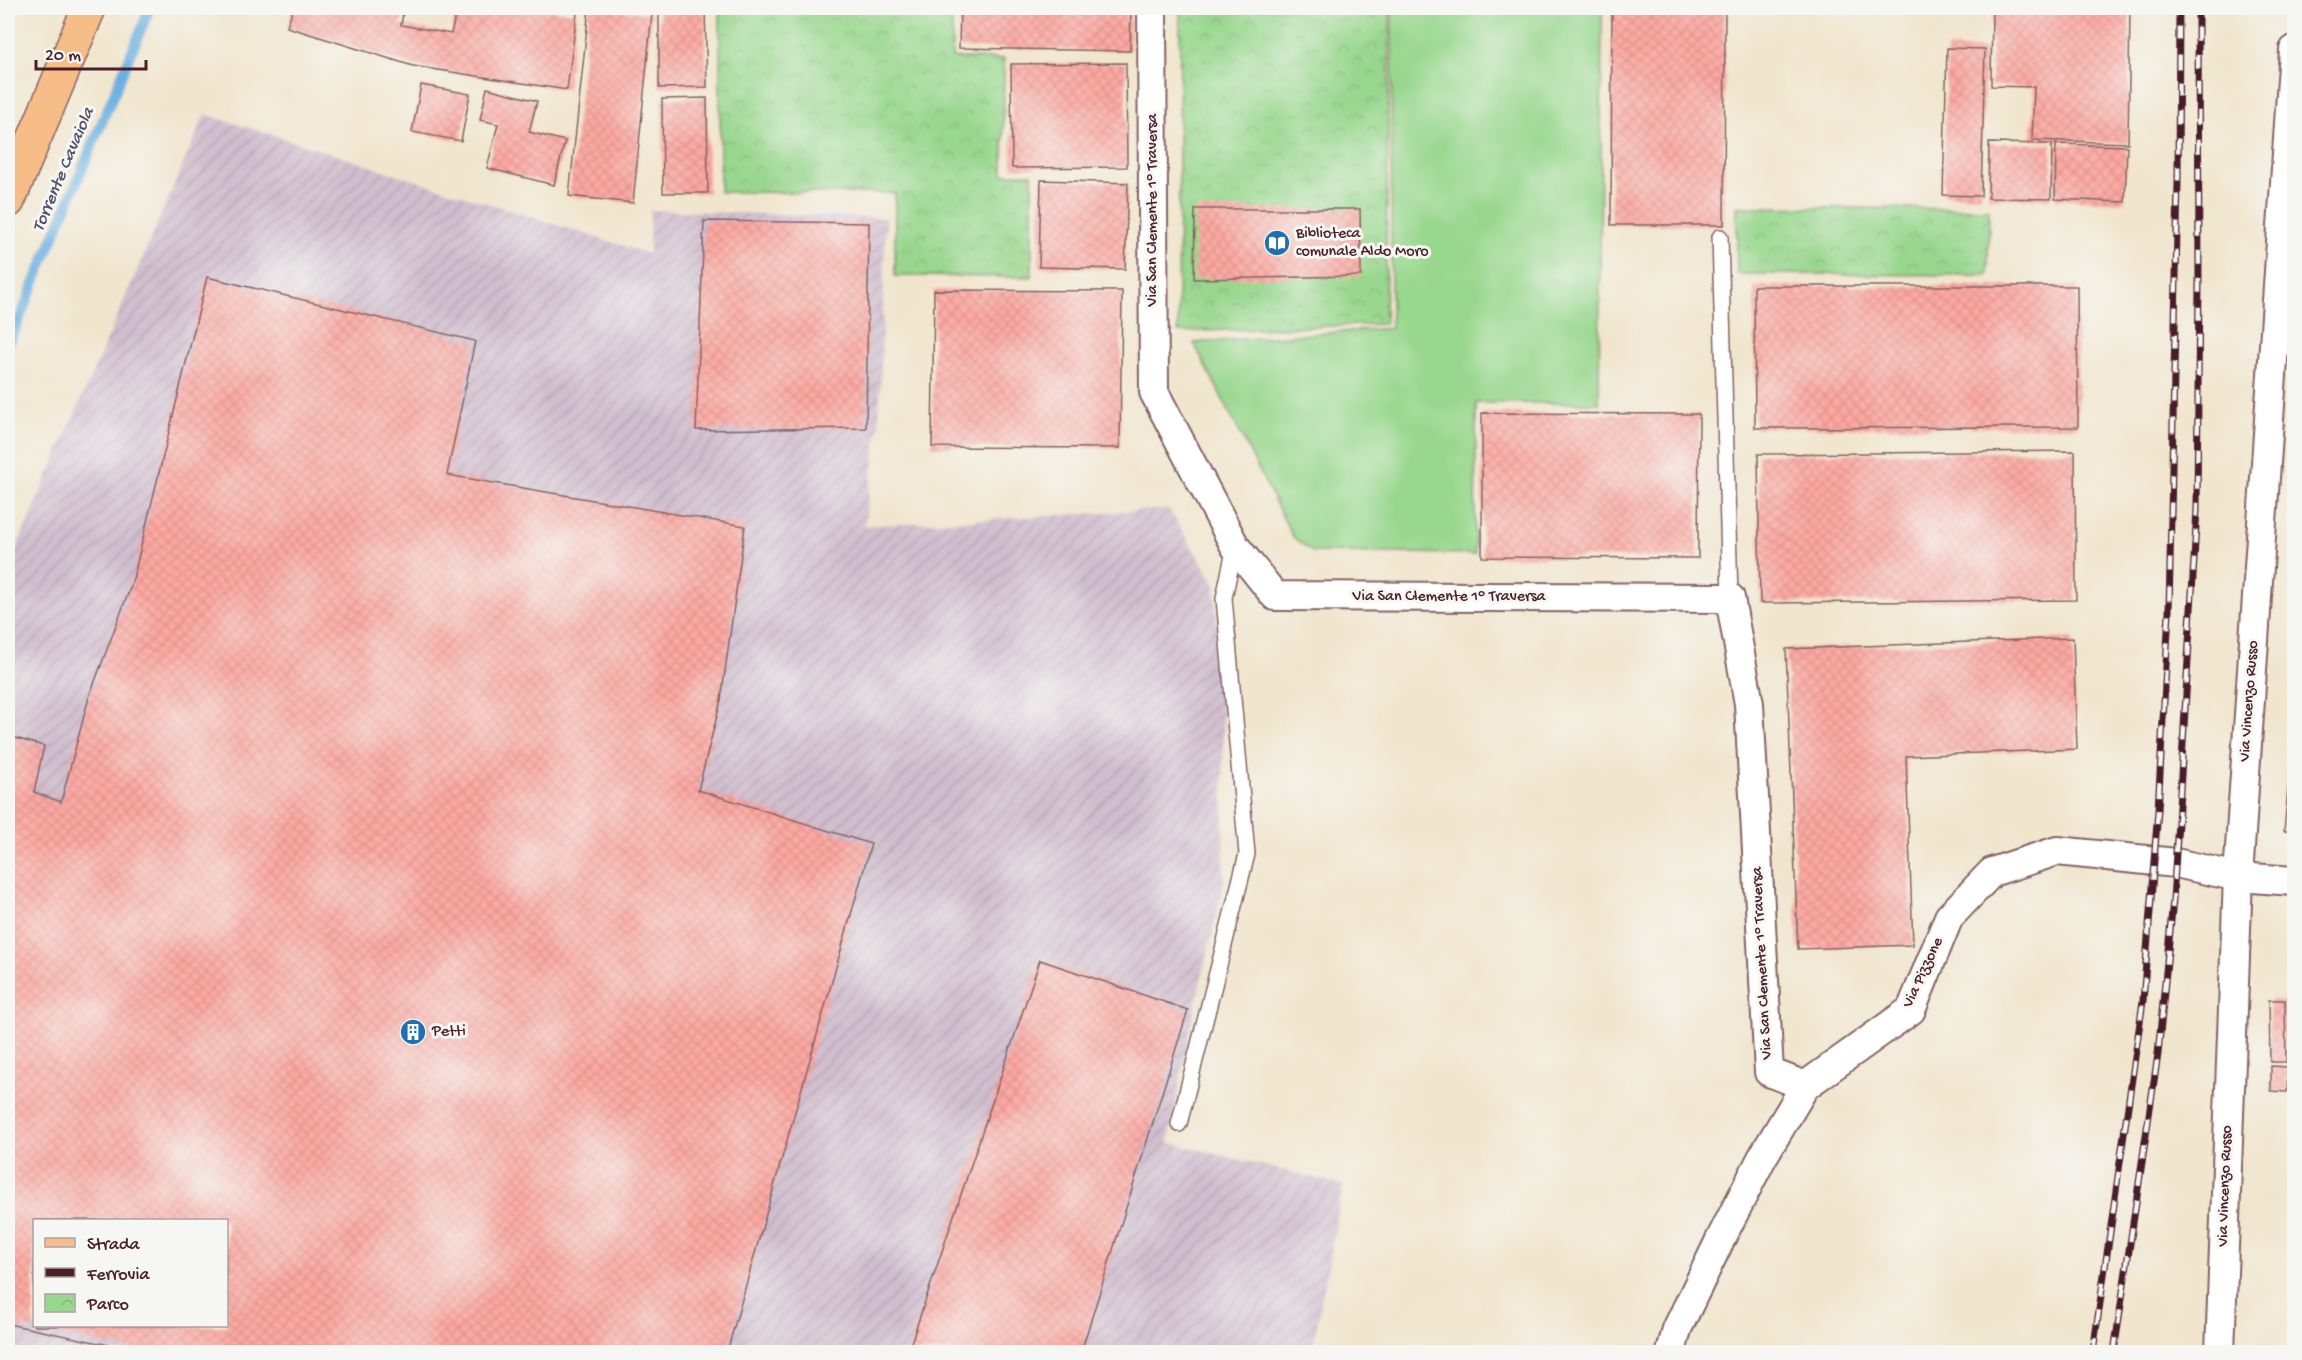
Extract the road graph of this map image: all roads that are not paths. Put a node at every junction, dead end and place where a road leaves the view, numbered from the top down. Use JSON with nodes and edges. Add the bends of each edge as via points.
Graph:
{"nodes":[{"id":1,"x":88,"y":8,"type":"edge"},
{"id":2,"x":1152,"y":8,"type":"edge"},
{"id":3,"x":2295,"y":50,"type":"edge"},
{"id":4,"x":8,"y":201,"type":"edge"},
{"id":5,"x":1720,"y":237,"type":"dead end"},
{"id":6,"x":1235,"y":546,"type":"junction"},
{"id":7,"x":1730,"y":598,"type":"junction"},
{"id":8,"x":2238,"y":877,"type":"junction"},
{"id":9,"x":2295,"y":881,"type":"edge"},
{"id":10,"x":1806,"y":1086,"type":"junction"},
{"id":11,"x":1179,"y":1124,"type":"dead end"},
{"id":12,"x":1671,"y":1353,"type":"edge"},
{"id":13,"x":2220,"y":1353,"type":"edge"}],
"edges":[{"from":1,"to":4,"type":"main road"},
{"from":2,"to":6,"type":"street","name":"Via San Clemente 1° Traversa","via":[[1154,393]]},
{"from":3,"to":8,"type":"street","name":"Via Vincenzo Russo"},
{"from":5,"to":7,"type":"lane"},
{"from":6,"to":7,"type":"street","name":"Via San Clemente 1° Traversa","via":[[1275,596]]},
{"from":6,"to":11,"type":"lane","via":[[1224,598],[1247,854]]},
{"from":7,"to":10,"type":"street","name":"Via San Clemente 1° Traversa","via":[[1749,704],[1769,1072]]},
{"from":8,"to":9,"type":"street","name":"Via Pizzone"},
{"from":8,"to":10,"type":"street","name":"Via Pizzone","via":[[2176,863],[2057,851],[1992,872],[1949,917],[1911,1010]]},
{"from":8,"to":13,"type":"street","name":"Via Vincenzo Russo"},
{"from":10,"to":12,"type":"street","name":"Via Pizzone","via":[[1762,1158],[1720,1240],[1677,1329]]}]}
